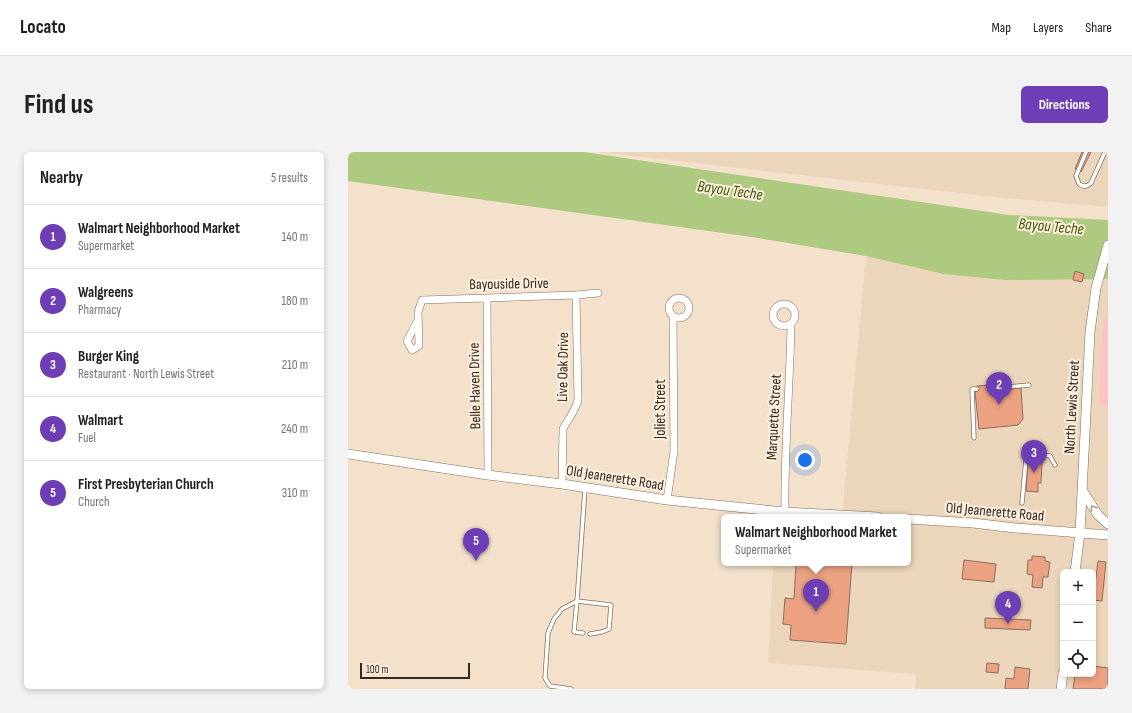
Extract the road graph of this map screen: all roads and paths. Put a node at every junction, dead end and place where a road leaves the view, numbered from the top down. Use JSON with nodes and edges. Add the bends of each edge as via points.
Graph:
{"nodes":[{"id":1,"x":1086,"y":152,"type":"edge"},
{"id":2,"x":1105,"y":152,"type":"edge"},
{"id":3,"x":1108,"y":245,"type":"edge"},
{"id":4,"x":598,"y":293,"type":"dead end"},
{"id":5,"x":576,"y":295,"type":"junction"},
{"id":6,"x":486,"y":298,"type":"junction"},
{"id":7,"x":673,"y":317,"type":"dead end"},
{"id":8,"x":417,"y":322,"type":"dead end"},
{"id":9,"x":791,"y":324,"type":"dead end"},
{"id":10,"x":1029,"y":385,"type":"dead end"},
{"id":11,"x":977,"y":389,"type":"dead end"},
{"id":12,"x":988,"y":389,"type":"dead end"},
{"id":13,"x":974,"y":438,"type":"dead end"},
{"id":14,"x":348,"y":454,"type":"edge"},
{"id":15,"x":1055,"y":465,"type":"dead end"},
{"id":16,"x":488,"y":475,"type":"junction"},
{"id":17,"x":562,"y":484,"type":"junction"},
{"id":18,"x":585,"y":488,"type":"junction"},
{"id":19,"x":1082,"y":490,"type":"junction"},
{"id":20,"x":667,"y":500,"type":"junction"},
{"id":21,"x":1022,"y":503,"type":"dead end"},
{"id":22,"x":785,"y":512,"type":"junction"},
{"id":23,"x":822,"y":514,"type":"edge"},
{"id":24,"x":911,"y":518,"type":"edge"},
{"id":25,"x":1108,"y":524,"type":"edge"},
{"id":26,"x":1080,"y":533,"type":"junction"},
{"id":27,"x":1108,"y":535,"type":"edge"},
{"id":28,"x":1075,"y":569,"type":"edge"},
{"id":29,"x":577,"y":601,"type":"junction"},
{"id":30,"x":583,"y":633,"type":"dead end"},
{"id":31,"x":590,"y":634,"type":"dead end"},
{"id":32,"x":1062,"y":677,"type":"edge"},
{"id":33,"x":571,"y":689,"type":"edge"},
{"id":34,"x":1061,"y":689,"type":"edge"}],
"edges":[{"from":1,"to":2,"type":"lane","via":[[1076,176],[1079,184],[1083,186],[1091,183]]},
{"from":3,"to":19,"type":"main road","name":"North Lewis Street","via":[[1100,270],[1090,332]]},
{"from":4,"to":5,"type":"street","name":"Bayouside Drive"},
{"from":5,"to":6,"type":"street","name":"Bayouside Drive"},
{"from":5,"to":17,"type":"street","name":"Live Oak Drive","via":[[578,400],[573,415],[562,429]]},
{"from":6,"to":8,"type":"street","name":"Bayouside Drive","via":[[422,300]]},
{"from":6,"to":16,"type":"street","name":"Belle Haven Drive"},
{"from":7,"to":20,"type":"street","name":"Joliet Street","via":[[674,452]]},
{"from":9,"to":22,"type":"street","name":"Marquette Street","via":[[784,477]]},
{"from":10,"to":12,"type":"lane"},
{"from":11,"to":13,"type":"lane","via":[[972,389]]},
{"from":14,"to":16,"type":"main road","name":"Old Jeanerette Road"},
{"from":15,"to":21,"type":"lane","via":[[1050,456],[1034,454],[1026,459]]},
{"from":16,"to":17,"type":"main road","name":"Old Jeanerette Road"},
{"from":17,"to":18,"type":"main road","name":"Old Jeanerette Road"},
{"from":18,"to":20,"type":"main road","name":"Old Jeanerette Road"},
{"from":18,"to":29,"type":"lane"},
{"from":25,"to":19,"type":"main road","one_way":true,"via":[[1098,515]]},
{"from":19,"to":26,"type":"main road","name":"North Lewis Street"},
{"from":20,"to":22,"type":"main road","name":"Old Jeanerette Road"},
{"from":22,"to":23,"type":"main road","name":"Old Jeanerette Road"},
{"from":24,"to":26,"type":"main road","name":"Old Jeanerette Road"},
{"from":26,"to":27,"type":"main road","name":"Old Jeanerette Road"},
{"from":26,"to":28,"type":"main road","name":"North Lewis Street"},
{"from":29,"to":30,"type":"lane","via":[[574,632]]},
{"from":29,"to":31,"type":"lane","via":[[611,605],[609,628]]},
{"from":29,"to":33,"type":"lane","via":[[562,609],[554,619],[548,633],[545,661],[545,678],[550,686]]},
{"from":32,"to":34,"type":"main road"}]}
